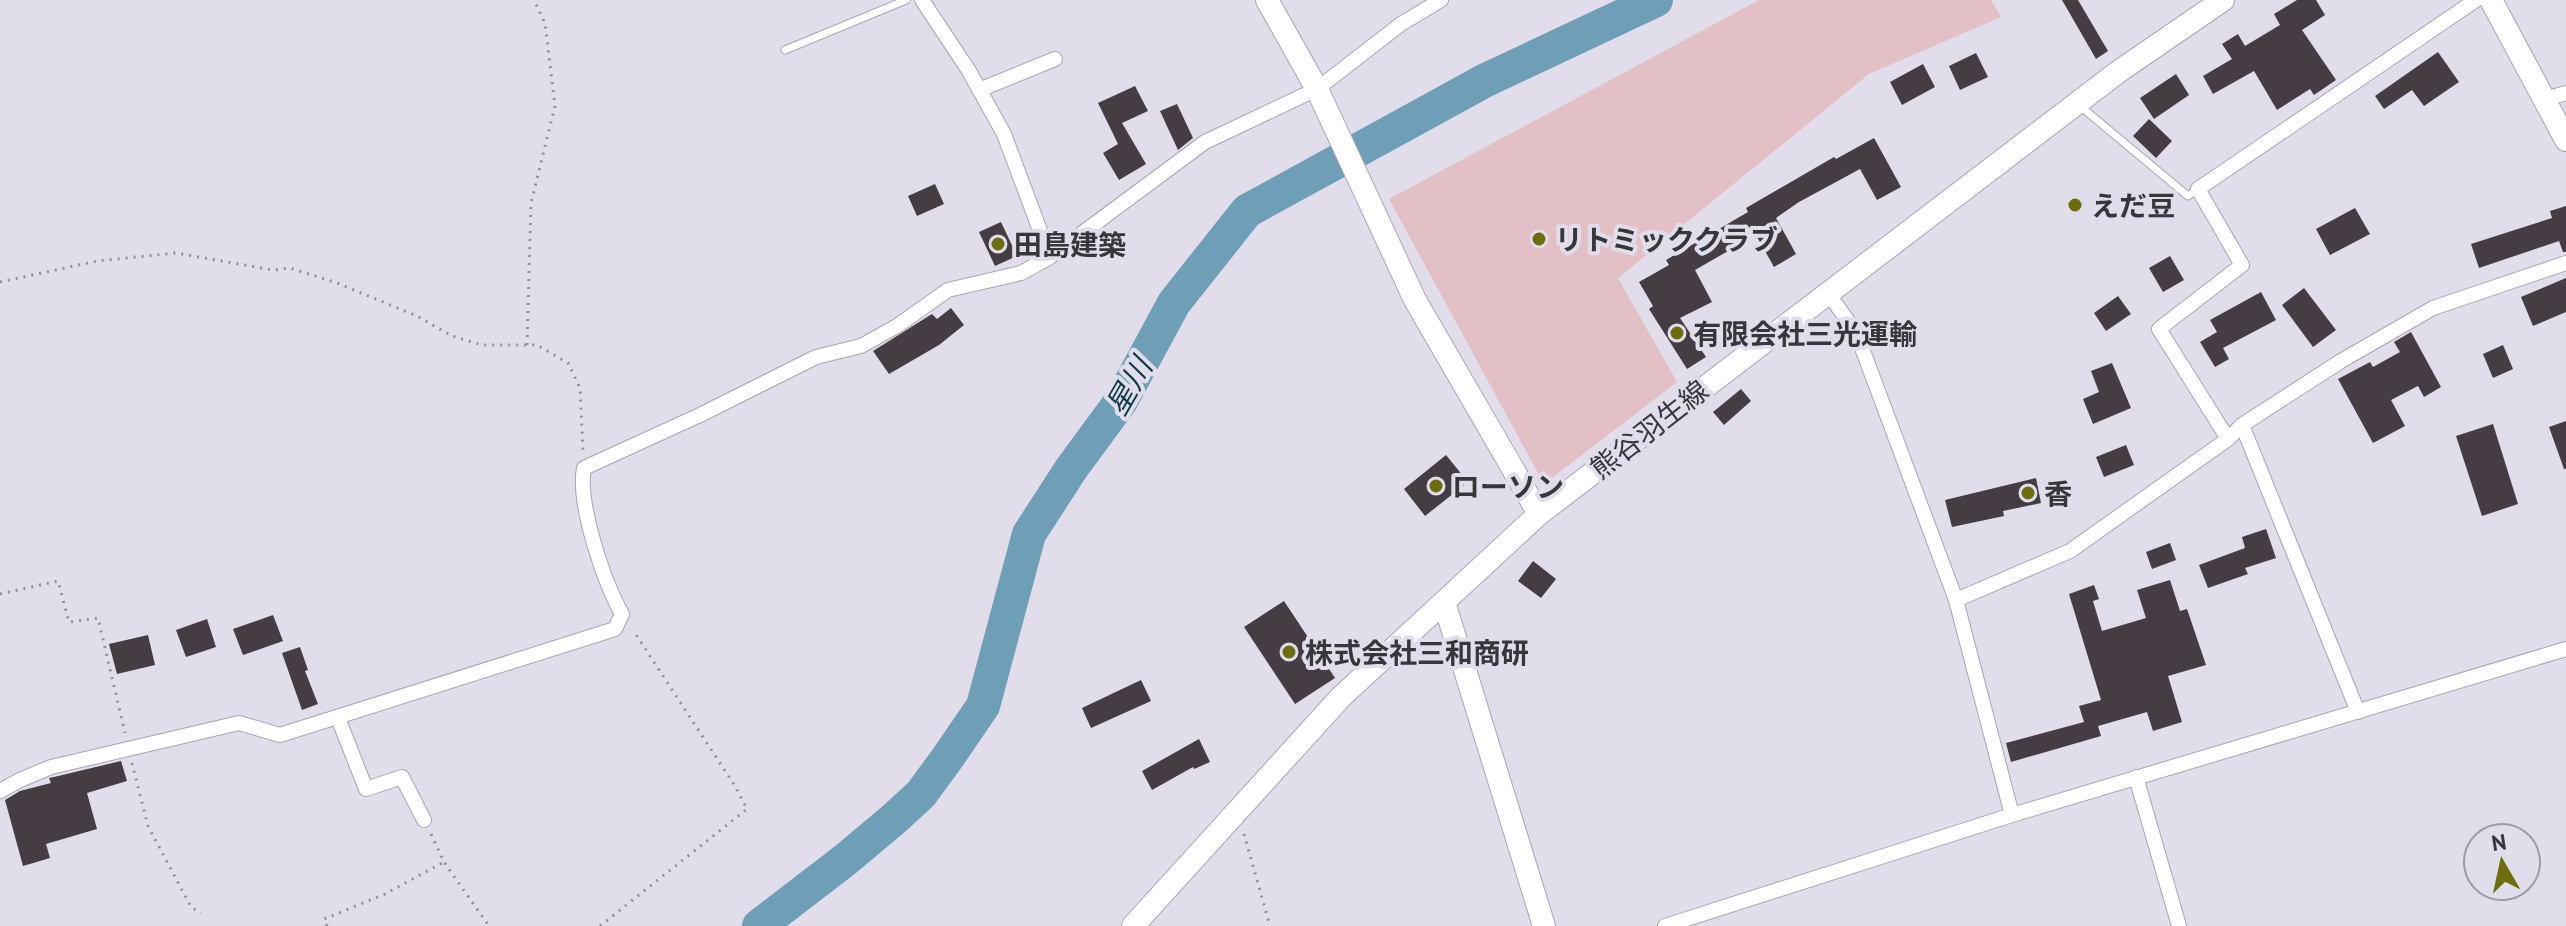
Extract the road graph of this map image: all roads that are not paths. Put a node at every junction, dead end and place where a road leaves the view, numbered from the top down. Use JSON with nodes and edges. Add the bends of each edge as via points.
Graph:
{"nodes":[{"id":1,"x":906,"y":0,"type":"edge"},
{"id":2,"x":922,"y":0,"type":"edge"},
{"id":3,"x":1267,"y":0,"type":"edge"},
{"id":4,"x":1441,"y":0,"type":"edge"},
{"id":5,"x":2223,"y":0,"type":"edge"},
{"id":6,"x":2476,"y":0,"type":"edge"},
{"id":7,"x":2491,"y":0,"type":"edge"},
{"id":8,"x":785,"y":50,"type":"dead end"},
{"id":9,"x":1055,"y":59,"type":"dead end"},
{"id":10,"x":979,"y":90,"type":"junction"},
{"id":11,"x":2555,"y":96,"type":"edge"},
{"id":12,"x":1321,"y":98,"type":"junction"},
{"id":13,"x":2076,"y":103,"type":"junction"},
{"id":14,"x":2566,"y":140,"type":"edge"},
{"id":15,"x":2198,"y":189,"type":"junction"},
{"id":16,"x":1050,"y":257,"type":"junction"},
{"id":17,"x":2566,"y":263,"type":"edge"},
{"id":18,"x":1827,"y":292,"type":"junction"},
{"id":19,"x":2242,"y":425,"type":"junction"},
{"id":20,"x":2228,"y":439,"type":"junction"},
{"id":21,"x":1539,"y":514,"type":"junction"},
{"id":22,"x":1956,"y":600,"type":"junction"},
{"id":23,"x":1444,"y":602,"type":"junction"},
{"id":24,"x":2566,"y":649,"type":"edge"},
{"id":25,"x":2358,"y":712,"type":"junction"},
{"id":26,"x":338,"y":718,"type":"junction"},
{"id":27,"x":2136,"y":777,"type":"junction"},
{"id":28,"x":0,"y":791,"type":"edge"},
{"id":29,"x":2012,"y":815,"type":"junction"},
{"id":30,"x":424,"y":820,"type":"road end"},
{"id":31,"x":1133,"y":926,"type":"edge"},
{"id":32,"x":1544,"y":926,"type":"edge"},
{"id":33,"x":1665,"y":926,"type":"edge"},
{"id":34,"x":2179,"y":926,"type":"edge"}],
"edges":[{"from":1,"to":8,"type":"lane"},
{"from":2,"to":10,"type":"street"},
{"from":3,"to":12,"type":"main road"},
{"from":4,"to":12,"type":"street","via":[[1401,24]]},
{"from":5,"to":13,"type":"main road","name":"熊谷羽生線"},
{"from":6,"to":15,"type":"street"},
{"from":7,"to":11,"type":"main road"},
{"from":9,"to":10,"type":"street"},
{"from":10,"to":16,"type":"street","via":[[1004,134]]},
{"from":11,"to":14,"type":"main road"},
{"from":12,"to":16,"type":"street","via":[[1205,142]]},
{"from":12,"to":21,"type":"main road","via":[[1415,300]]},
{"from":13,"to":15,"type":"lane","via":[[2188,196]]},
{"from":13,"to":18,"type":"main road","name":"熊谷羽生線"},
{"from":15,"to":20,"type":"street","via":[[2242,265],[2159,329]]},
{"from":16,"to":26,"type":"street","via":[[1021,273],[948,290],[861,346],[816,357],[584,468],[581,479],[593,535],[622,614],[615,629]]},
{"from":17,"to":19,"type":"street","via":[[2433,308]]},
{"from":18,"to":21,"type":"main road","name":"熊谷羽生線"},
{"from":18,"to":22,"type":"street","via":[[1856,332]]},
{"from":19,"to":20,"type":"street"},
{"from":19,"to":25,"type":"street"},
{"from":20,"to":22,"type":"street","via":[[2070,551]]},
{"from":21,"to":23,"type":"main road","name":"熊谷羽生線"},
{"from":22,"to":29,"type":"street"},
{"from":23,"to":31,"type":"main road","name":"熊谷羽生線","via":[[1341,697]]},
{"from":23,"to":32,"type":"main road"},
{"from":24,"to":25,"type":"street"},
{"from":25,"to":27,"type":"street"},
{"from":26,"to":28,"type":"street","via":[[280,735],[239,723],[51,767]]},
{"from":26,"to":30,"type":"street","via":[[366,789],[402,777]]},
{"from":27,"to":29,"type":"street"},
{"from":27,"to":34,"type":"street"},
{"from":29,"to":33,"type":"street"}]}
